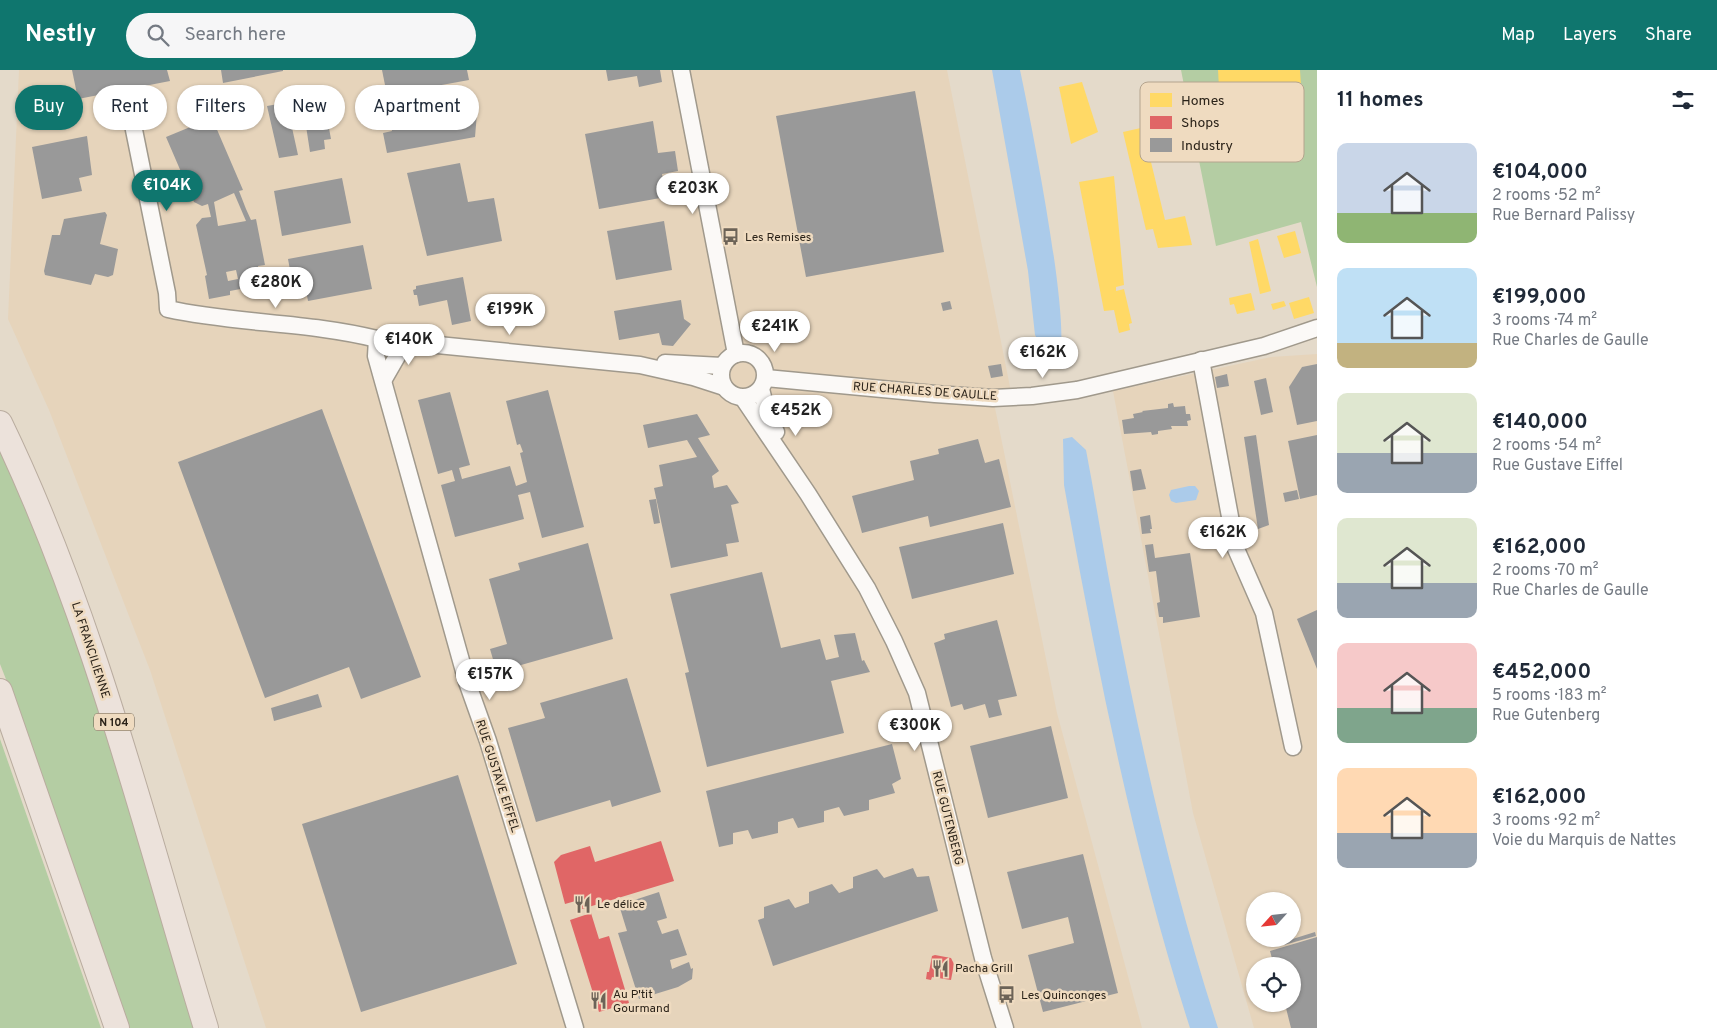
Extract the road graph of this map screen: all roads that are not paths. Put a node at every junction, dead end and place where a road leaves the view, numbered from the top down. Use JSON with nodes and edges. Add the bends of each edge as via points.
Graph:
{"nodes":[{"id":1,"x":681,"y":70,"type":"edge"},
{"id":2,"x":134,"y":130,"type":"edge"},
{"id":3,"x":1317,"y":328,"type":"edge"},
{"id":4,"x":377,"y":339,"type":"junction"},
{"id":5,"x":401,"y":341,"type":"junction"},
{"id":6,"x":736,"y":354,"type":"junction"},
{"id":7,"x":1201,"y":360,"type":"junction"},
{"id":8,"x":640,"y":365,"type":"junction"},
{"id":9,"x":722,"y":366,"type":"junction"},
{"id":10,"x":384,"y":379,"type":"junction"},
{"id":11,"x":763,"y":383,"type":"junction"},
{"id":12,"x":724,"y":387,"type":"junction"},
{"id":13,"x":743,"y":398,"type":"junction"},
{"id":14,"x":0,"y":423,"type":"edge"},
{"id":15,"x":808,"y":494,"type":"junction"},
{"id":16,"x":0,"y":691,"type":"edge"},
{"id":17,"x":1293,"y":747,"type":"dead end"},
{"id":18,"x":1002,"y":1024,"type":"edge"},
{"id":19,"x":117,"y":1028,"type":"edge"},
{"id":20,"x":206,"y":1028,"type":"edge"},
{"id":21,"x":576,"y":1028,"type":"edge"}],
"edges":[{"from":1,"to":6,"type":"street"},
{"from":2,"to":4,"type":"street","via":[[168,310],[349,332]]},
{"from":3,"to":7,"type":"street","name":"RUE CHARLES DE GAULLE","via":[[1264,346]]},
{"from":4,"to":5,"type":"street"},
{"from":4,"to":10,"type":"street","name":"RUE GUSTAVE EIFFEL","via":[[376,356]]},
{"from":5,"to":8,"type":"street"},
{"from":5,"to":10,"type":"street","via":[[399,353]]},
{"from":6,"to":9,"type":"street"},
{"from":6,"to":11,"type":"street","via":[[744,352],[762,363]]},
{"from":7,"to":11,"type":"street","name":"RUE CHARLES DE GAULLE","via":[[1077,390],[1013,397]]},
{"from":7,"to":17,"type":"street","via":[[1236,550],[1264,614]]},
{"from":8,"to":9,"type":"street"},
{"from":8,"to":12,"type":"street"},
{"from":9,"to":12,"type":"street"},
{"from":10,"to":21,"type":"street","name":"RUE GUSTAVE EIFFEL","via":[[467,682]]},
{"from":11,"to":13,"type":"street","via":[[750,397]]},
{"from":11,"to":15,"type":"street","name":"RUE GUTENBERG","via":[[768,417]]},
{"from":12,"to":13,"type":"street","via":[[729,393]]},
{"from":13,"to":15,"type":"street","name":"RUE GUTENBERG"},
{"from":14,"to":20,"type":"highway","name":"LA FRANCILIENNE","number":"N 104","via":[[48,530],[91,649]]},
{"from":15,"to":18,"type":"street","name":"RUE GUTENBERG","via":[[867,588],[917,693]]},
{"from":16,"to":19,"type":"highway"}]}
